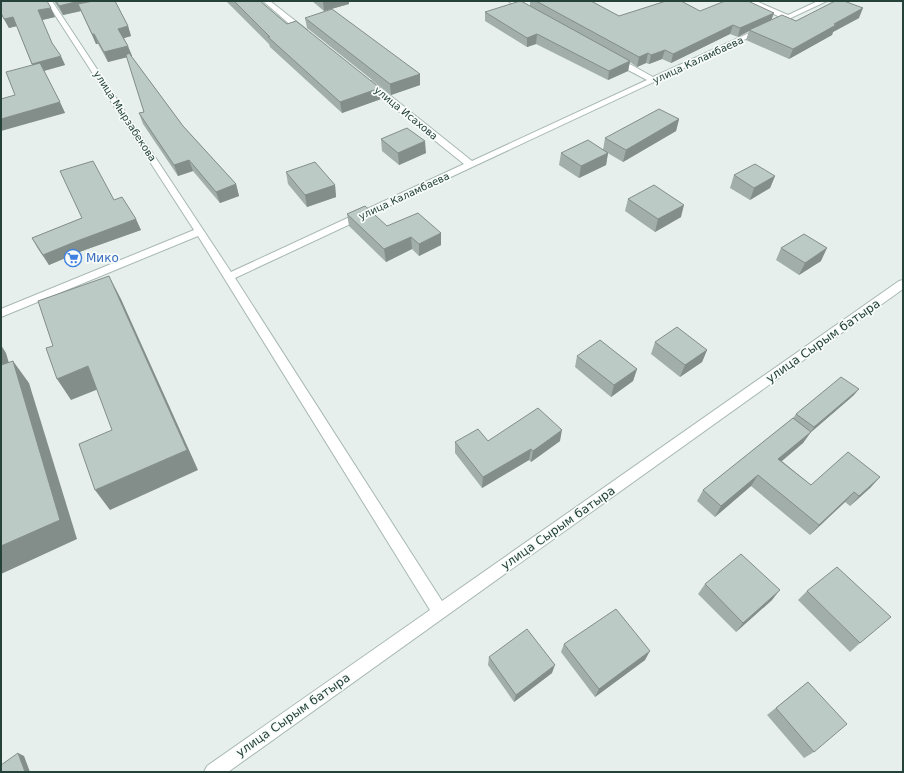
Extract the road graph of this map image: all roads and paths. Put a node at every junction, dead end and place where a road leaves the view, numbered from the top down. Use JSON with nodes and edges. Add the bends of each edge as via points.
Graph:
{"nodes":[{"id":1,"x":50,"y":1,"type":"edge"},
{"id":2,"x":266,"y":1,"type":"edge"},
{"id":3,"x":511,"y":1,"type":"edge"},
{"id":4,"x":750,"y":1,"type":"edge"},
{"id":5,"x":824,"y":1,"type":"edge"},
{"id":6,"x":538,"y":16,"type":"edge"},
{"id":7,"x":788,"y":18,"type":"junction"},
{"id":8,"x":309,"y":36,"type":"edge"},
{"id":9,"x":606,"y":54,"type":"edge"},
{"id":10,"x":359,"y":76,"type":"edge"},
{"id":11,"x":653,"y":80,"type":"junction"},
{"id":12,"x":471,"y":165,"type":"junction"},
{"id":13,"x":200,"y":231,"type":"junction"},
{"id":14,"x":229,"y":278,"type":"junction"},
{"id":15,"x":903,"y":284,"type":"edge"},
{"id":16,"x":1,"y":313,"type":"edge"},
{"id":17,"x":440,"y":612,"type":"junction"},
{"id":18,"x":213,"y":772,"type":"edge"}],
"edges":[{"from":1,"to":13,"type":"street","name":"улица Мырзабекова"},
{"from":2,"to":8,"type":"street"},
{"from":3,"to":6,"type":"street"},
{"from":4,"to":7,"type":"street"},
{"from":5,"to":7,"type":"street","name":"улица Каламбаева"},
{"from":7,"to":11,"type":"street","name":"улица Каламбаева"},
{"from":9,"to":11,"type":"street"},
{"from":10,"to":12,"type":"street","name":"улица Исахова"},
{"from":11,"to":12,"type":"street","name":"улица Каламбаева"},
{"from":12,"to":14,"type":"street","name":"улица Каламбаева"},
{"from":13,"to":14,"type":"street"},
{"from":13,"to":16,"type":"street"},
{"from":14,"to":17,"type":"street"},
{"from":15,"to":17,"type":"street","name":"улица Сырым батыра"},
{"from":17,"to":18,"type":"street","name":"улица Сырым батыра"}]}
